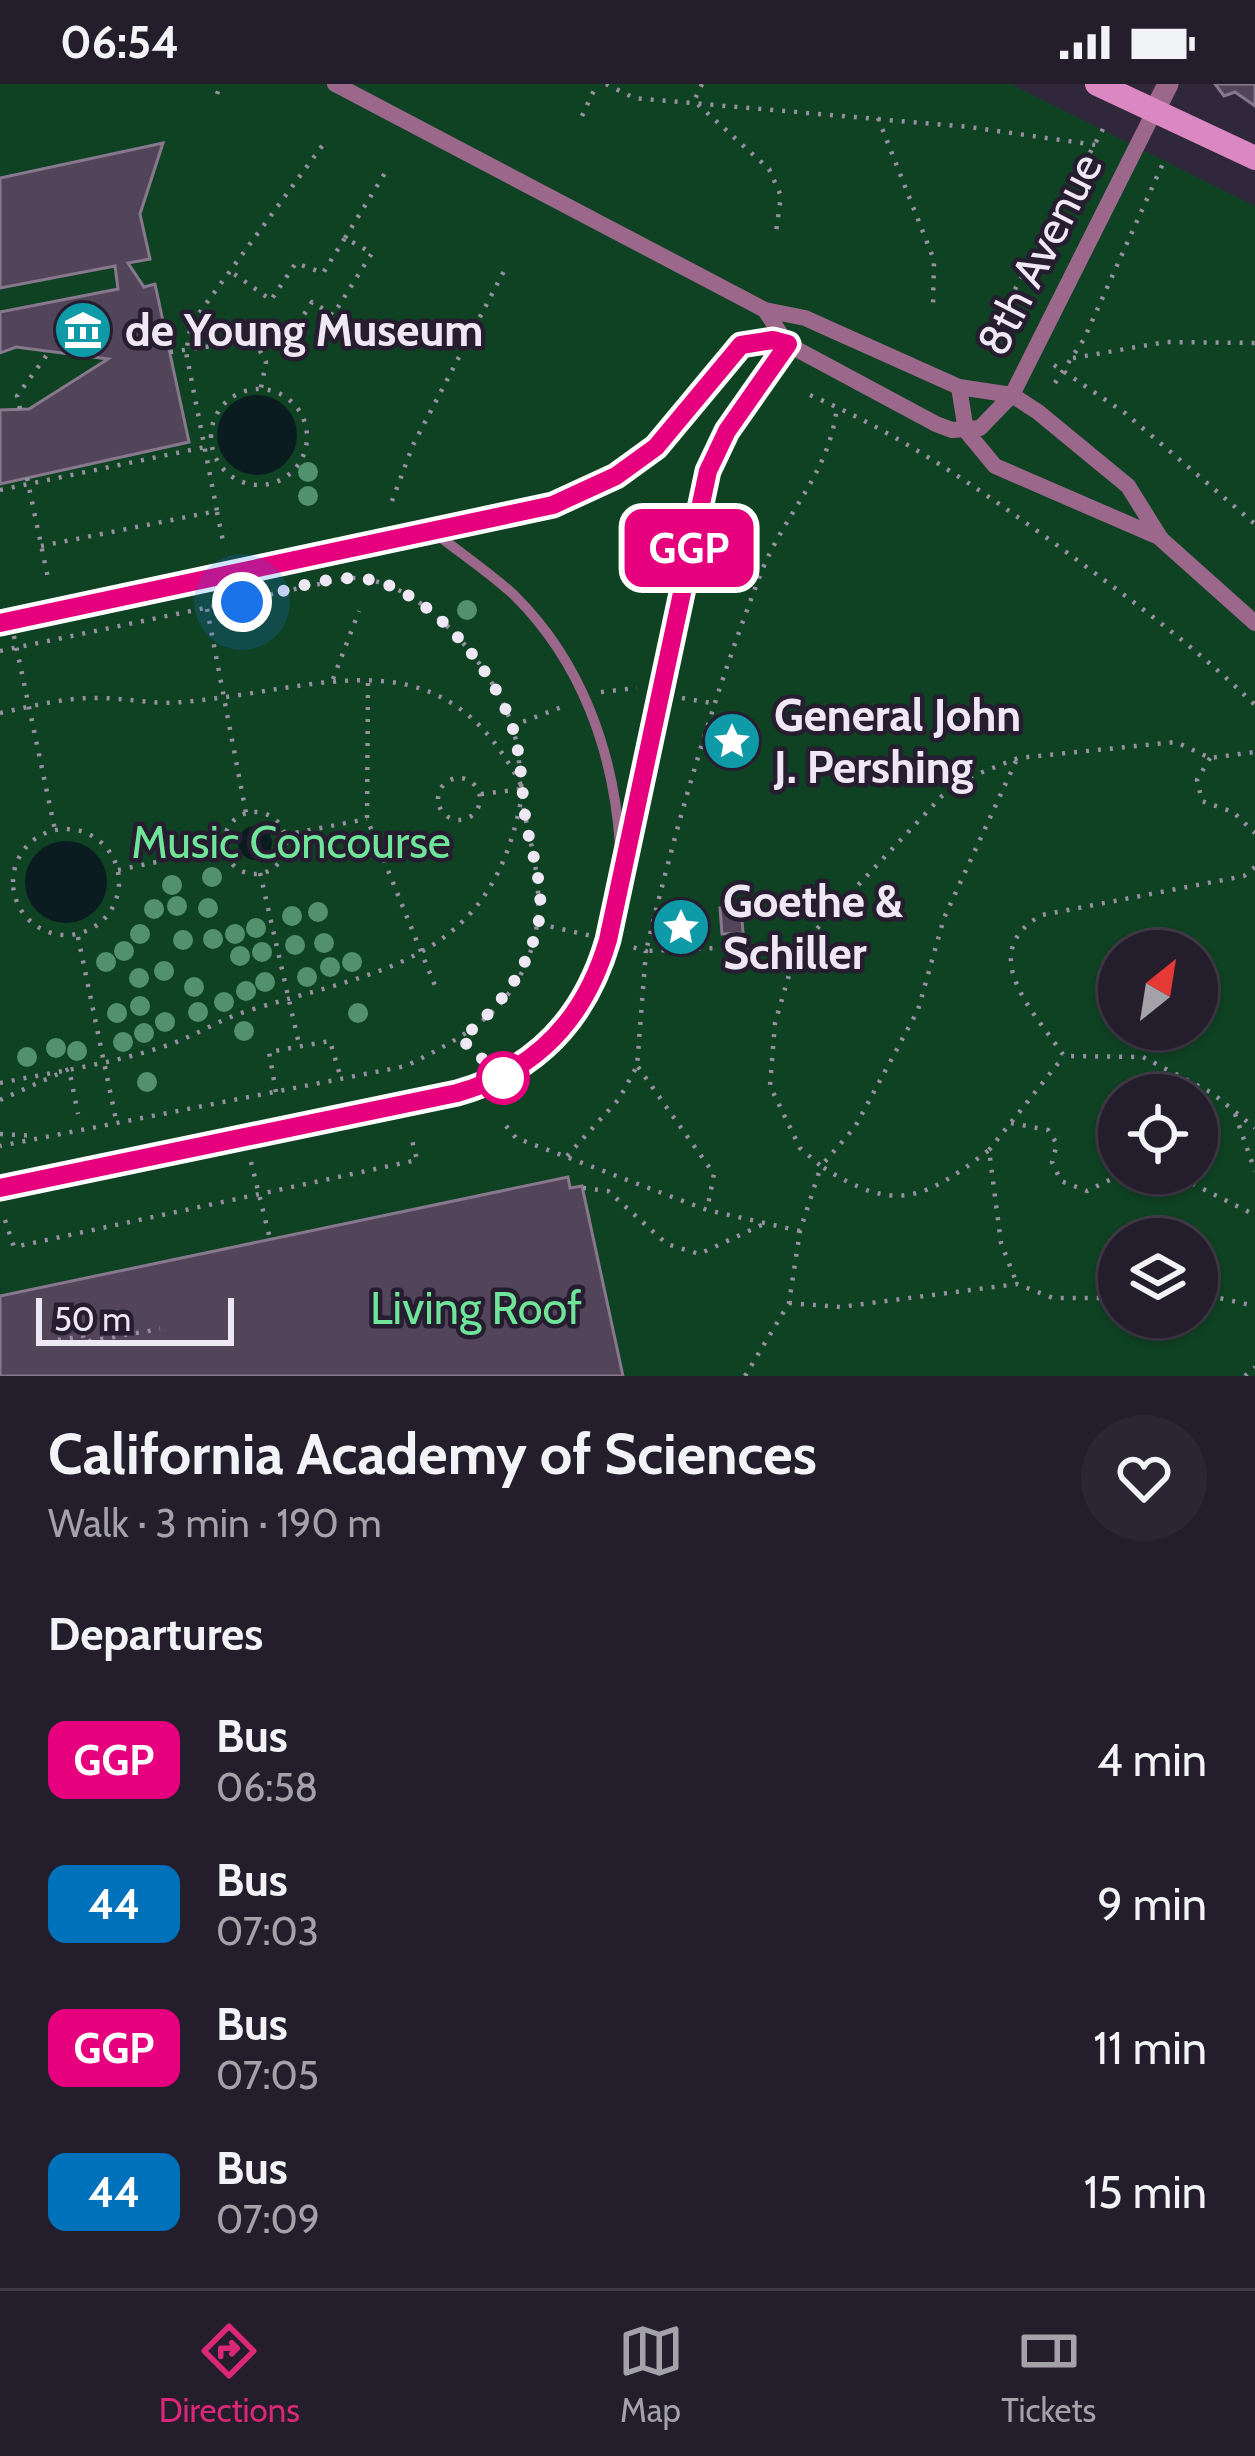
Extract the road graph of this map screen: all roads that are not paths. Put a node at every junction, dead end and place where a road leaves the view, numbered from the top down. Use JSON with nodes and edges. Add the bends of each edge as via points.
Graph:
{"nodes":[{"id":1,"x":335,"y":84,"type":"edge"},
{"id":2,"x":1096,"y":84,"type":"edge"},
{"id":3,"x":1168,"y":84,"type":"edge"},
{"id":4,"x":1154,"y":112,"type":"junction"},
{"id":5,"x":1255,"y":158,"type":"edge"},
{"id":6,"x":765,"y":310,"type":"junction"},
{"id":7,"x":788,"y":344,"type":"junction"},
{"id":8,"x":959,"y":387,"type":"junction"},
{"id":9,"x":1012,"y":395,"type":"junction"},
{"id":10,"x":966,"y":431,"type":"junction"},
{"id":11,"x":434,"y":532,"type":"junction"},
{"id":12,"x":1161,"y":538,"type":"junction"},
{"id":13,"x":0,"y":623,"type":"edge"},
{"id":14,"x":1255,"y":623,"type":"edge"},
{"id":15,"x":621,"y":866,"type":"junction"},
{"id":16,"x":0,"y":1188,"type":"edge"}],
"edges":[{"from":1,"to":6,"type":"street"},
{"from":2,"to":4,"type":"main road"},
{"from":3,"to":4,"type":"street","name":"8th Avenue"},
{"from":4,"to":5,"type":"main road"},
{"from":4,"to":9,"type":"street","name":"8th Avenue"},
{"from":6,"to":7,"type":"street"},
{"from":6,"to":8,"type":"street","via":[[806,318]]},
{"from":7,"to":10,"type":"street","via":[[936,424]]},
{"from":7,"to":11,"type":"street","via":[[741,345],[675,430],[596,488]]},
{"from":7,"to":15,"type":"street","via":[[708,471]]},
{"from":8,"to":9,"type":"street"},
{"from":8,"to":10,"type":"street"},
{"from":9,"to":10,"type":"street","via":[[988,424]]},
{"from":9,"to":12,"type":"street","via":[[1128,486]]},
{"from":10,"to":12,"type":"street","via":[[1010,476]]},
{"from":11,"to":13,"type":"lane"},
{"from":11,"to":15,"type":"lane","via":[[512,594],[574,675],[612,774]]},
{"from":12,"to":14,"type":"street"},
{"from":15,"to":16,"type":"lane","via":[[608,940],[584,1000],[559,1035],[513,1073],[457,1093]]}]}
